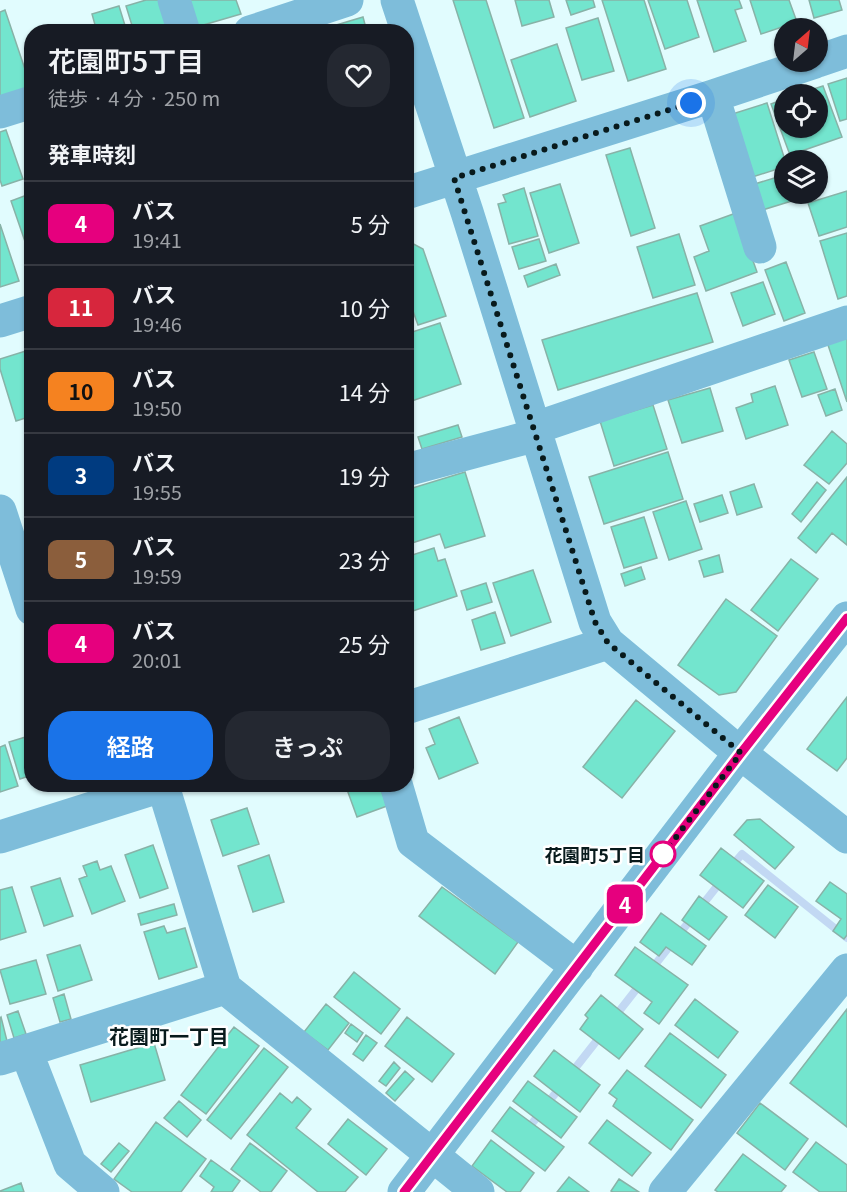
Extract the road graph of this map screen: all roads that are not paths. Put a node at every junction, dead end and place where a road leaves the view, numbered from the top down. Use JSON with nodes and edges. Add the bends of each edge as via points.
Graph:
{"nodes":[{"id":1,"x":174,"y":0,"type":"edge"},
{"id":2,"x":347,"y":0,"type":"edge"},
{"id":3,"x":398,"y":0,"type":"edge"},
{"id":4,"x":182,"y":24,"type":"edge"},
{"id":5,"x":274,"y":24,"type":"edge"},
{"id":6,"x":406,"y":24,"type":"edge"},
{"id":7,"x":414,"y":51,"type":"edge"},
{"id":8,"x":847,"y":51,"type":"edge"},
{"id":9,"x":828,"y":57,"type":"edge"},
{"id":10,"x":784,"y":72,"type":"edge"},
{"id":11,"x":713,"y":96,"type":"junction"},
{"id":12,"x":24,"y":104,"type":"edge"},
{"id":13,"x":0,"y":112,"type":"edge"},
{"id":14,"x":454,"y":178,"type":"junction"},
{"id":15,"x":414,"y":190,"type":"edge"},
{"id":16,"x":760,"y":247,"type":"dead end"},
{"id":17,"x":24,"y":314,"type":"edge"},
{"id":18,"x":0,"y":321,"type":"edge"},
{"id":19,"x":847,"y":322,"type":"edge"},
{"id":20,"x":536,"y":431,"type":"junction"},
{"id":21,"x":414,"y":468,"type":"edge"},
{"id":22,"x":0,"y":512,"type":"edge"},
{"id":23,"x":18,"y":593,"type":"edge"},
{"id":24,"x":847,"y":618,"type":"edge"},
{"id":25,"x":608,"y":643,"type":"junction"},
{"id":26,"x":414,"y":705,"type":"edge"},
{"id":27,"x":741,"y":753,"type":"junction"},
{"id":28,"x":120,"y":792,"type":"edge"},
{"id":29,"x":167,"y":792,"type":"edge"},
{"id":30,"x":398,"y":792,"type":"edge"},
{"id":31,"x":101,"y":795,"type":"edge"},
{"id":32,"x":0,"y":837,"type":"edge"},
{"id":33,"x":847,"y":837,"type":"edge"},
{"id":34,"x":577,"y":967,"type":"junction"},
{"id":35,"x":847,"y":970,"type":"edge"},
{"id":36,"x":225,"y":988,"type":"junction"},
{"id":37,"x":13,"y":1055,"type":"edge"},
{"id":38,"x":432,"y":1155,"type":"junction"},
{"id":39,"x":104,"y":1192,"type":"edge"},
{"id":40,"x":404,"y":1192,"type":"edge"},
{"id":41,"x":478,"y":1192,"type":"edge"},
{"id":42,"x":665,"y":1192,"type":"edge"}],
"edges":[{"from":1,"to":4,"type":"street"},
{"from":2,"to":5,"type":"street"},
{"from":3,"to":6,"type":"street"},
{"from":7,"to":14,"type":"street"},
{"from":8,"to":9,"type":"street"},
{"from":10,"to":11,"type":"street"},
{"from":11,"to":14,"type":"street"},
{"from":11,"to":16,"type":"street"},
{"from":12,"to":13,"type":"street"},
{"from":14,"to":15,"type":"street"},
{"from":14,"to":20,"type":"street"},
{"from":17,"to":18,"type":"street"},
{"from":19,"to":20,"type":"street"},
{"from":20,"to":21,"type":"street"},
{"from":20,"to":25,"type":"street","via":[[595,622]]},
{"from":22,"to":23,"type":"street"},
{"from":24,"to":27,"type":"street"},
{"from":25,"to":26,"type":"street"},
{"from":25,"to":27,"type":"street"},
{"from":27,"to":33,"type":"street"},
{"from":27,"to":34,"type":"street"},
{"from":28,"to":31,"type":"street"},
{"from":29,"to":36,"type":"street"},
{"from":30,"to":34,"type":"street","via":[[414,842]]},
{"from":31,"to":32,"type":"street"},
{"from":34,"to":38,"type":"street"},
{"from":35,"to":42,"type":"street"},
{"from":36,"to":37,"type":"street"},
{"from":36,"to":38,"type":"street"},
{"from":37,"to":39,"type":"street","via":[[70,1164]]},
{"from":38,"to":40,"type":"street"},
{"from":38,"to":41,"type":"street"}]}
